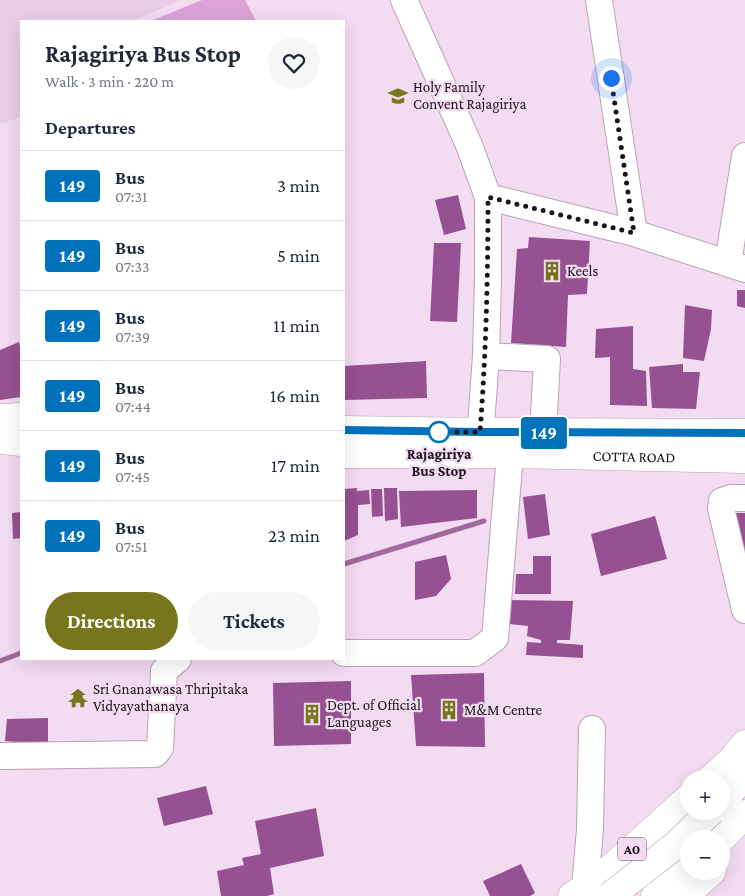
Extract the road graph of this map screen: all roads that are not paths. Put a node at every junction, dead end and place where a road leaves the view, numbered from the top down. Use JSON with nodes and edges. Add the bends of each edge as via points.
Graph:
{"nodes":[{"id":1,"x":404,"y":0,"type":"edge"},
{"id":2,"x":599,"y":0,"type":"edge"},
{"id":3,"x":745,"y":156,"type":"edge"},
{"id":4,"x":488,"y":197,"type":"junction"},
{"id":5,"x":634,"y":233,"type":"junction"},
{"id":6,"x":737,"y":266,"type":"edge"},
{"id":7,"x":486,"y":356,"type":"junction"},
{"id":8,"x":20,"y":417,"type":"edge"},
{"id":9,"x":0,"y":418,"type":"edge"},
{"id":10,"x":345,"y":430,"type":"edge"},
{"id":11,"x":543,"y":433,"type":"junction"},
{"id":12,"x":745,"y":433,"type":"edge"},
{"id":13,"x":0,"y":440,"type":"edge"},
{"id":14,"x":20,"y":442,"type":"edge"},
{"id":15,"x":480,"y":443,"type":"junction"},
{"id":16,"x":345,"y":454,"type":"edge"},
{"id":17,"x":510,"y":454,"type":"junction"},
{"id":18,"x":745,"y":459,"type":"edge"},
{"id":19,"x":745,"y":498,"type":"edge"},
{"id":20,"x":745,"y":610,"type":"edge"},
{"id":21,"x":345,"y":653,"type":"edge"},
{"id":22,"x":177,"y":660,"type":"edge"},
{"id":23,"x":592,"y":729,"type":"dead end"},
{"id":24,"x":0,"y":756,"type":"edge"},
{"id":25,"x":741,"y":763,"type":"edge"},
{"id":26,"x":728,"y":770,"type":"edge"},
{"id":27,"x":730,"y":783,"type":"edge"},
{"id":28,"x":680,"y":806,"type":"edge"},
{"id":29,"x":745,"y":814,"type":"edge"},
{"id":30,"x":701,"y":820,"type":"edge"},
{"id":31,"x":729,"y":830,"type":"edge"},
{"id":32,"x":680,"y":839,"type":"edge"},
{"id":33,"x":745,"y":842,"type":"edge"},
{"id":34,"x":730,"y":855,"type":"edge"},
{"id":35,"x":680,"y":875,"type":"edge"},
{"id":36,"x":683,"y":880,"type":"edge"},
{"id":37,"x":702,"y":880,"type":"edge"},
{"id":38,"x":591,"y":890,"type":"edge"},
{"id":39,"x":655,"y":896,"type":"edge"},
{"id":40,"x":671,"y":896,"type":"edge"},
{"id":41,"x":684,"y":896,"type":"edge"}],
"edges":[{"from":1,"to":4,"type":"street","via":[[470,145]]},
{"from":2,"to":5,"type":"street"},
{"from":3,"to":6,"type":"street"},
{"from":4,"to":5,"type":"street"},
{"from":4,"to":7,"type":"street"},
{"from":5,"to":6,"type":"street"},
{"from":7,"to":11,"type":"street","via":[[547,359]]},
{"from":7,"to":15,"type":"street"},
{"from":8,"to":9,"type":"main road"},
{"from":10,"to":15,"type":"main road","name":"COTTA ROAD"},
{"from":11,"to":12,"type":"main road","name":"COTTA ROAD"},
{"from":11,"to":15,"type":"main road","name":"COTTA ROAD"},
{"from":13,"to":14,"type":"main road"},
{"from":15,"to":16,"type":"main road","name":"COTTA ROAD"},
{"from":15,"to":17,"type":"main road","name":"COTTA ROAD"},
{"from":17,"to":18,"type":"main road","name":"COTTA ROAD"},
{"from":17,"to":21,"type":"street","via":[[494,638],[475,652]]},
{"from":19,"to":20,"type":"street","via":[[730,498],[722,502],[721,508]]},
{"from":22,"to":24,"type":"street","via":[[164,671],[160,748],[155,754]]},
{"from":23,"to":38,"type":"street"},
{"from":25,"to":26,"type":"main road"},
{"from":25,"to":27,"type":"main road"},
{"from":28,"to":38,"type":"main road","number":"A0"},
{"from":29,"to":31,"type":"main road"},
{"from":30,"to":38,"type":"main road","bridge":true,"via":[[676,845]]},
{"from":32,"to":38,"type":"main road","via":[[664,843]]},
{"from":33,"to":34,"type":"main road"},
{"from":35,"to":39,"type":"main road"},
{"from":36,"to":40,"type":"main road"},
{"from":37,"to":41,"type":"main road"}]}
